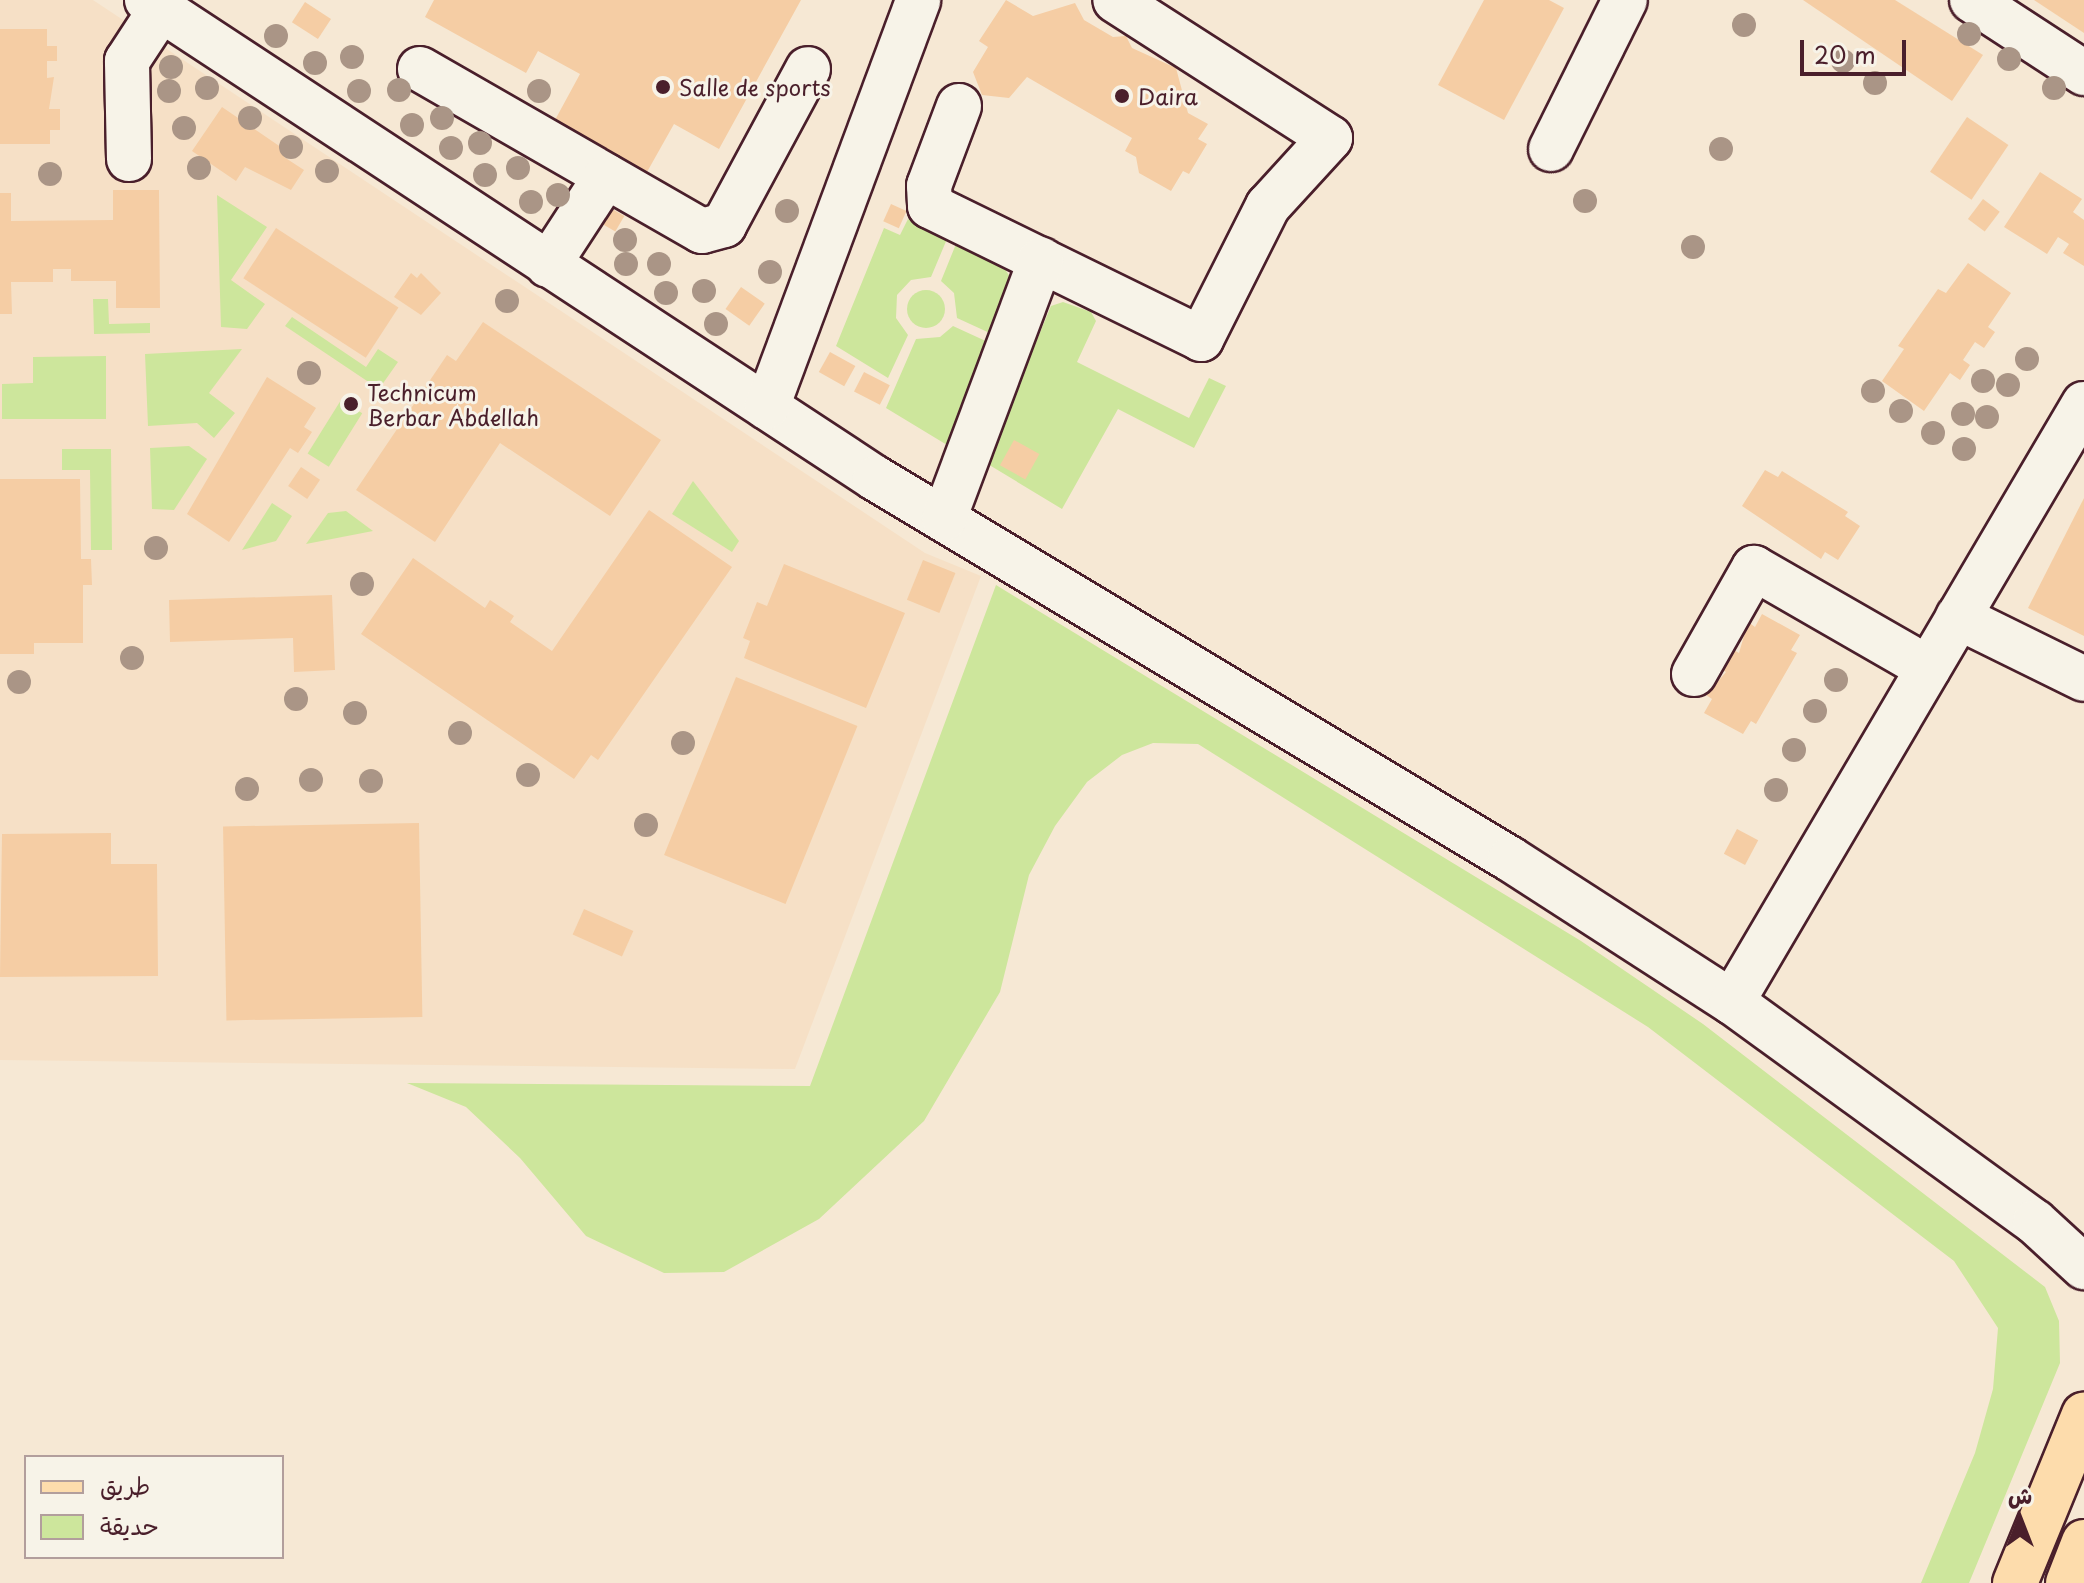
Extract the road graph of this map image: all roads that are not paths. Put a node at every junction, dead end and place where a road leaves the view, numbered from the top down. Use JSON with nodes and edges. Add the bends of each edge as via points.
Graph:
{"nodes":[{"id":1,"x":918,"y":0,"type":"edge"},
{"id":2,"x":1115,"y":0,"type":"edge"},
{"id":3,"x":1625,"y":0,"type":"edge"},
{"id":4,"x":1972,"y":0,"type":"edge"},
{"id":5,"x":154,"y":4,"type":"edge"},
{"id":6,"x":420,"y":69,"type":"dead end"},
{"id":7,"x":808,"y":69,"type":"dead end"},
{"id":8,"x":2084,"y":73,"type":"edge"},
{"id":9,"x":959,"y":106,"type":"dead end"},
{"id":10,"x":1551,"y":149,"type":"dead end"},
{"id":11,"x":129,"y":159,"type":"dead end"},
{"id":12,"x":606,"y":176,"type":"junction"},
{"id":13,"x":1041,"y":260,"type":"junction"},
{"id":14,"x":548,"y":265,"type":"junction"},
{"id":15,"x":2084,"y":404,"type":"edge"},
{"id":16,"x":767,"y":407,"type":"junction"},
{"id":17,"x":944,"y":519,"type":"junction"},
{"id":18,"x":1958,"y":617,"type":"junction"},
{"id":19,"x":1928,"y":668,"type":"junction"},
{"id":20,"x":1694,"y":674,"type":"dead end"},
{"id":21,"x":2084,"y":679,"type":"edge"},
{"id":22,"x":1732,"y":1002,"type":"junction"},
{"id":23,"x":2035,"y":1222,"type":"junction"},
{"id":24,"x":2084,"y":1236,"type":"edge"},
{"id":25,"x":2084,"y":1267,"type":"edge"},
{"id":26,"x":2084,"y":1415,"type":"edge"},
{"id":27,"x":2084,"y":1542,"type":"edge"},
{"id":28,"x":2015,"y":1583,"type":"edge"},
{"id":29,"x":2068,"y":1583,"type":"edge"}],
"edges":[{"from":1,"to":16,"type":"street"},
{"from":2,"to":13,"type":"street","via":[[1330,138],[1268,206],[1201,339]]},
{"from":3,"to":10,"type":"street"},
{"from":4,"to":8,"type":"street"},
{"from":5,"to":11,"type":"street","via":[[127,61]]},
{"from":5,"to":14,"type":"street"},
{"from":6,"to":12,"type":"street"},
{"from":7,"to":12,"type":"street","via":[[724,225],[702,231]]},
{"from":9,"to":13,"type":"street","via":[[929,186],[930,206]]},
{"from":12,"to":14,"type":"street"},
{"from":13,"to":17,"type":"street"},
{"from":14,"to":16,"type":"street"},
{"from":15,"to":18,"type":"street"},
{"from":16,"to":17,"type":"street"},
{"from":17,"to":22,"type":"street","via":[[1510,859]]},
{"from":18,"to":19,"type":"street"},
{"from":18,"to":21,"type":"street"},
{"from":19,"to":20,"type":"street","via":[[1754,568]]},
{"from":19,"to":22,"type":"street"},
{"from":22,"to":23,"type":"street"},
{"from":23,"to":24,"type":"street"},
{"from":23,"to":25,"type":"street"},
{"from":26,"to":28,"type":"main road"},
{"from":27,"to":29,"type":"main road"}]}
